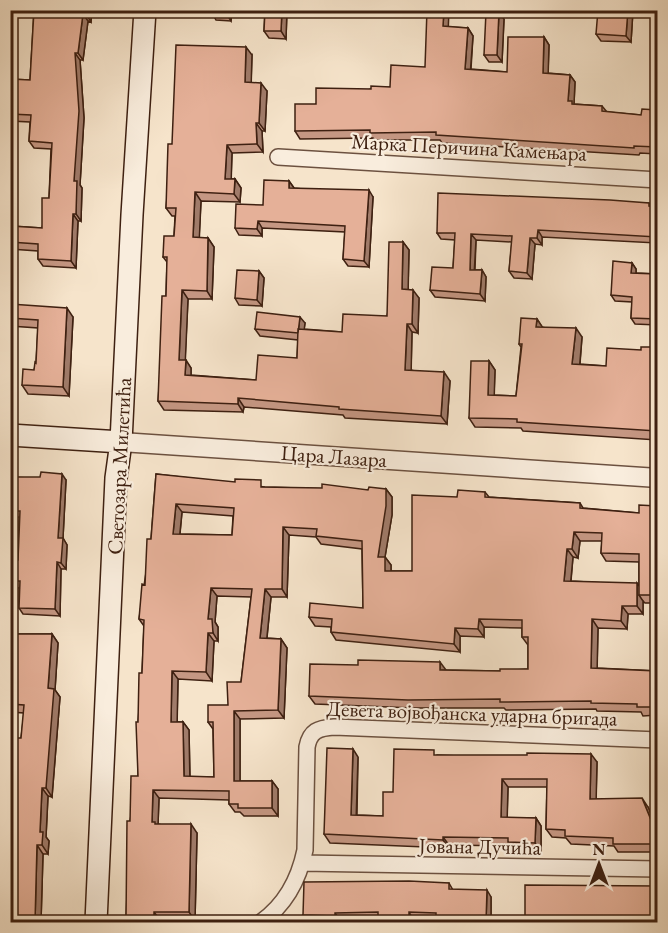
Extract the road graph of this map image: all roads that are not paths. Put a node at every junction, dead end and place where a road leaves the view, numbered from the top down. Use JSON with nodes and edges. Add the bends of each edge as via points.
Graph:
{"nodes":[{"id":1,"x":145,"y":10,"type":"edge"},
{"id":2,"x":278,"y":157,"type":"dead end"},
{"id":3,"x":657,"y":180,"type":"edge"},
{"id":4,"x":10,"y":435,"type":"edge"},
{"id":5,"x":121,"y":442,"type":"junction"},
{"id":6,"x":657,"y":478,"type":"edge"},
{"id":7,"x":657,"y":740,"type":"edge"},
{"id":8,"x":302,"y":863,"type":"junction"},
{"id":9,"x":657,"y":869,"type":"edge"},
{"id":10,"x":96,"y":922,"type":"edge"},
{"id":11,"x":261,"y":922,"type":"edge"}],
"edges":[{"from":1,"to":5,"type":"main road","name":"Светозара Милетића"},
{"from":2,"to":3,"type":"street","name":"Марка Перичина Камењара"},
{"from":4,"to":5,"type":"main road","name":"Цара Лазара"},
{"from":5,"to":6,"type":"street","name":"Цара Лазара"},
{"from":5,"to":10,"type":"main road","name":"Светозара Милетића","via":[[116,478]]},
{"from":7,"to":8,"type":"street","name":"Девета војвођанска ударна бригада","via":[[322,728],[311,734],[307,747]]},
{"from":8,"to":9,"type":"street","name":"Јована Дучића"},
{"from":8,"to":11,"type":"street","name":"Девета војвођанска ударна бригада","via":[[279,907]]}]}
